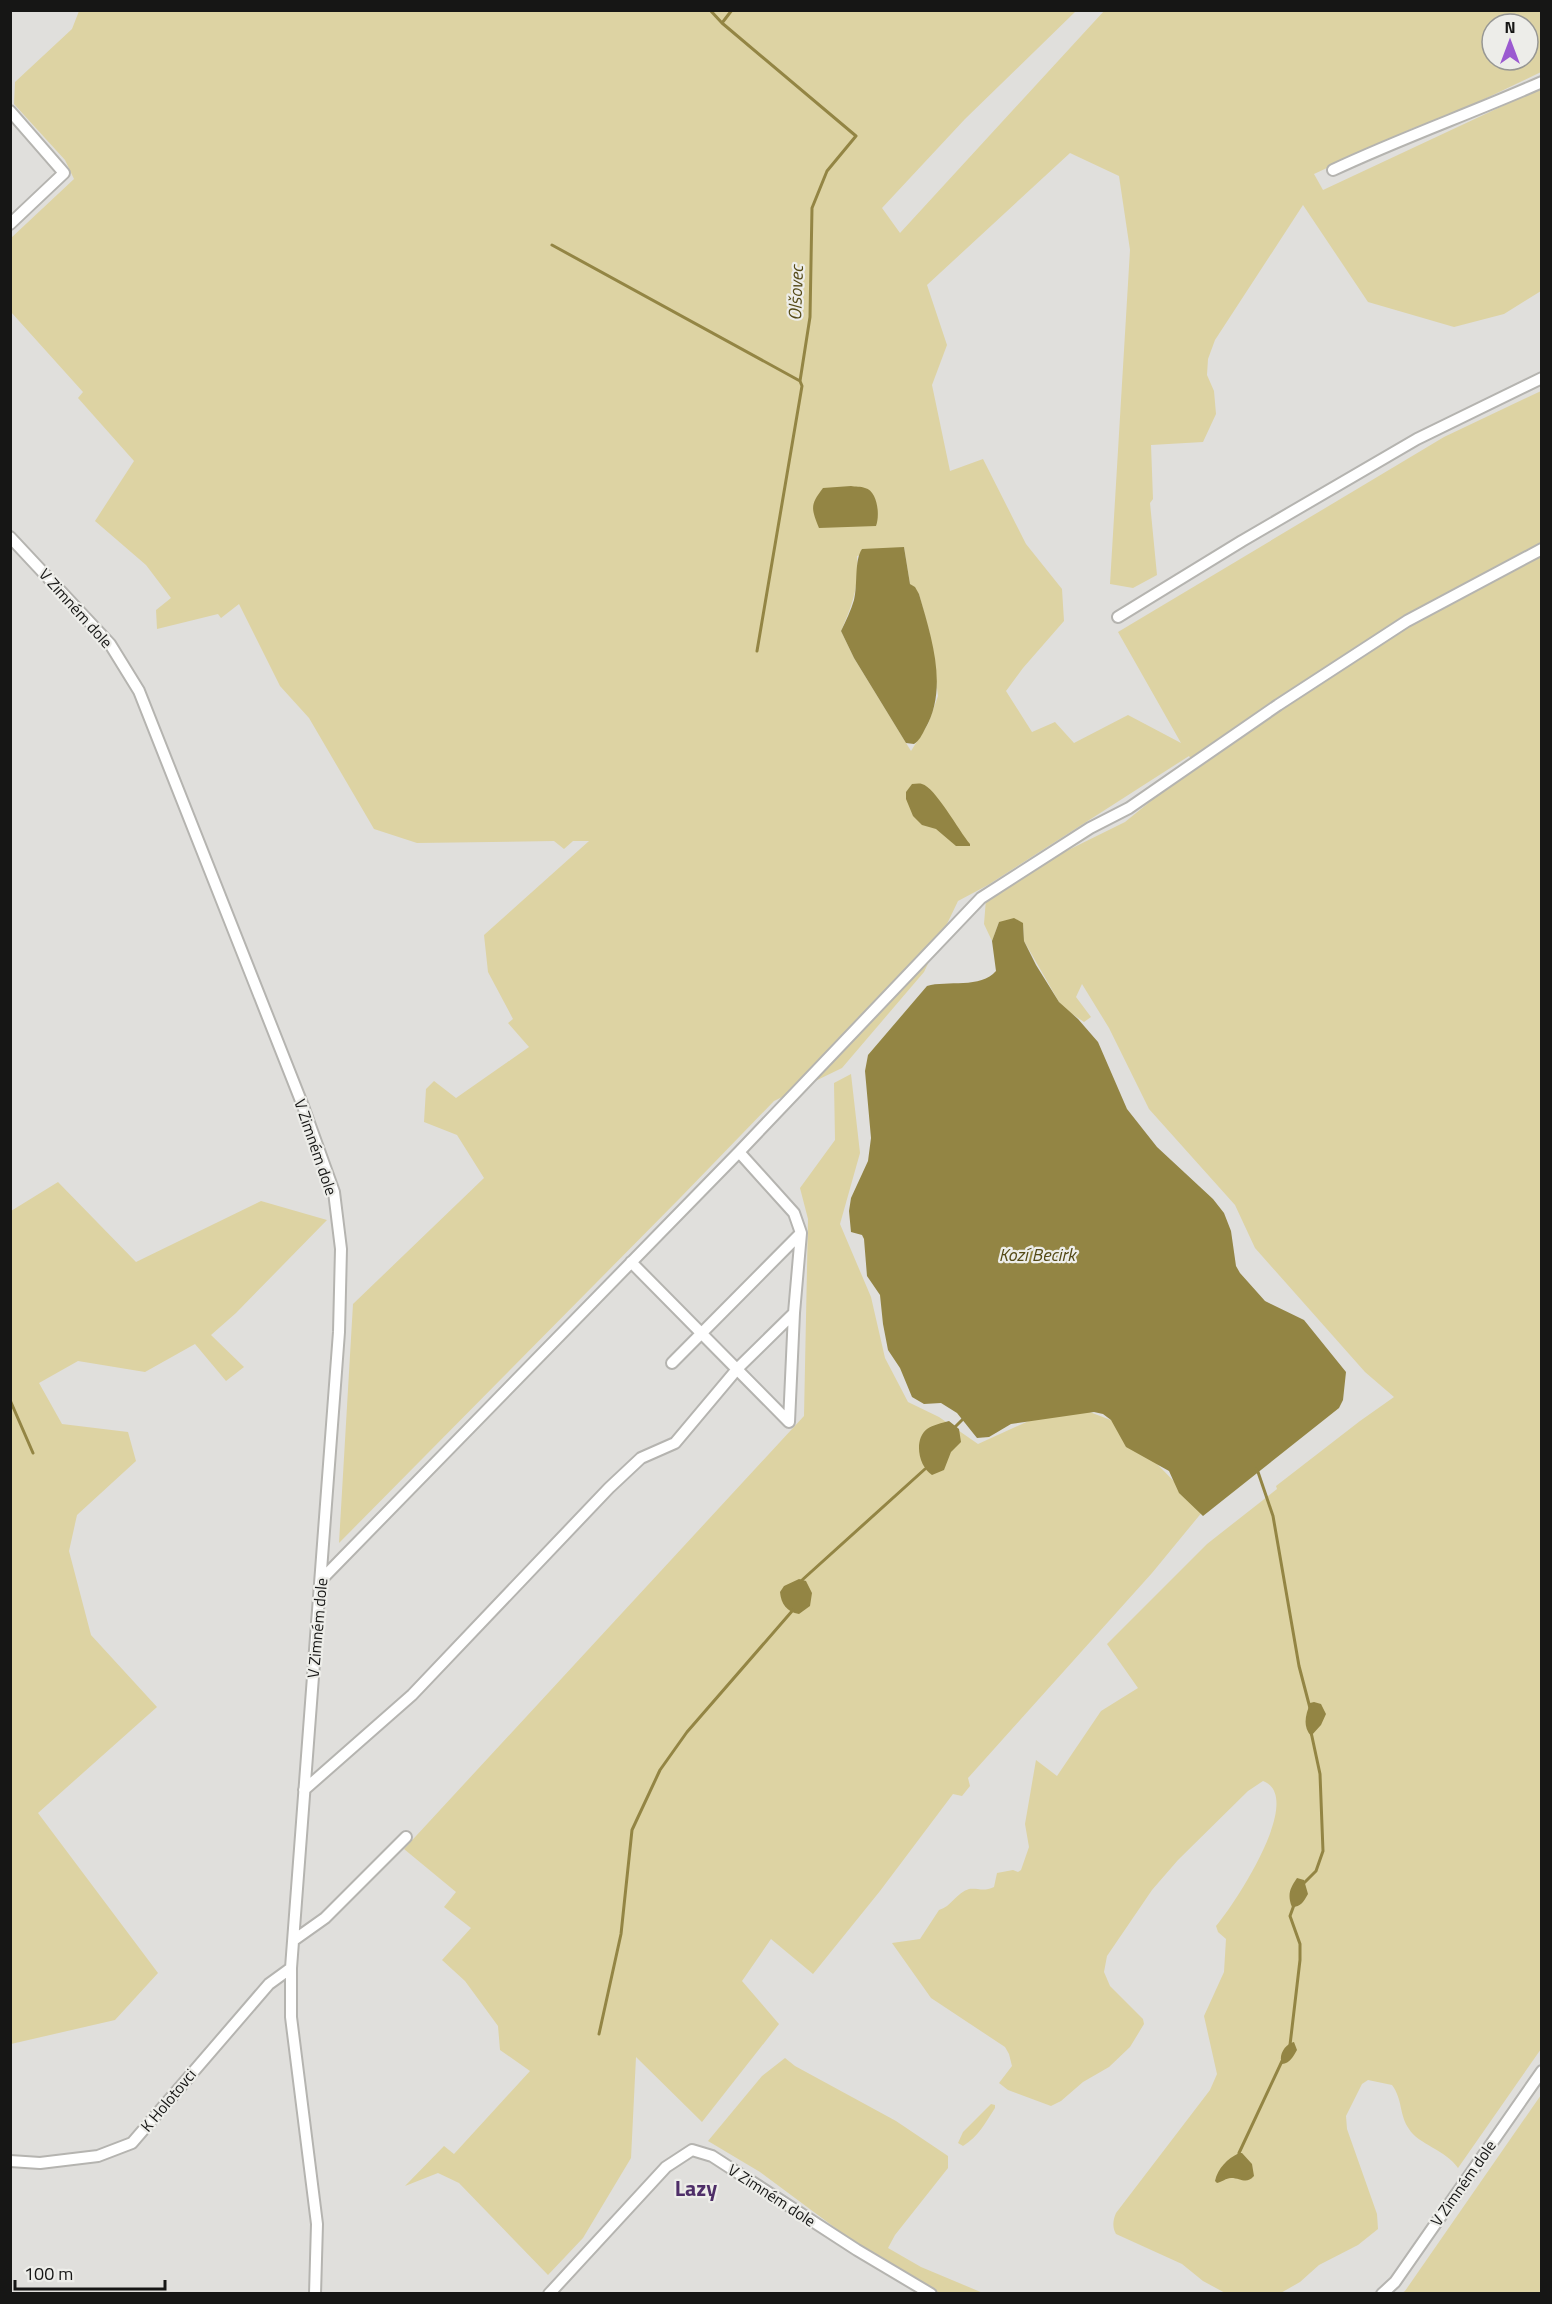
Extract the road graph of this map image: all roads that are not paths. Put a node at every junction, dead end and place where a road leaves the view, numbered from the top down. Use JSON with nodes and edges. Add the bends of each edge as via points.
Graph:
{"nodes":[{"id":1,"x":1542,"y":82,"type":"edge"},
{"id":2,"x":10,"y":111,"type":"edge"},
{"id":3,"x":1333,"y":170,"type":"dead end"},
{"id":4,"x":10,"y":224,"type":"edge"},
{"id":5,"x":1542,"y":378,"type":"edge"},
{"id":6,"x":10,"y":537,"type":"edge"},
{"id":7,"x":1542,"y":549,"type":"edge"},
{"id":8,"x":1118,"y":617,"type":"dead end"},
{"id":9,"x":739,"y":1152,"type":"junction"},
{"id":10,"x":801,"y":1233,"type":"junction"},
{"id":11,"x":631,"y":1262,"type":"junction"},
{"id":12,"x":794,"y":1313,"type":"junction"},
{"id":13,"x":702,"y":1333,"type":"junction"},
{"id":14,"x":672,"y":1363,"type":"dead end"},
{"id":15,"x":738,"y":1368,"type":"junction"},
{"id":16,"x":321,"y":1580,"type":"junction"},
{"id":17,"x":304,"y":1790,"type":"junction"},
{"id":18,"x":406,"y":1837,"type":"dead end"},
{"id":19,"x":294,"y":1940,"type":"junction"},
{"id":20,"x":291,"y":1968,"type":"junction"},
{"id":21,"x":1542,"y":2071,"type":"edge"},
{"id":22,"x":10,"y":2161,"type":"edge"},
{"id":23,"x":315,"y":2294,"type":"edge"},
{"id":24,"x":549,"y":2294,"type":"edge"},
{"id":25,"x":931,"y":2294,"type":"edge"},
{"id":26,"x":1382,"y":2294,"type":"edge"}],
"edges":[{"from":1,"to":3,"type":"street"},
{"from":2,"to":4,"type":"street","via":[[64,173]]},
{"from":5,"to":8,"type":"street","via":[[1417,439]]},
{"from":6,"to":16,"type":"street","name":"V Zimném dole","via":[[110,644],[139,691],[334,1192],[342,1249],[340,1316]]},
{"from":7,"to":9,"type":"street","via":[[1407,621],[1129,808],[1090,828],[981,898]]},
{"from":9,"to":10,"type":"street","via":[[794,1213]]},
{"from":9,"to":11,"type":"street"},
{"from":10,"to":12,"type":"street"},
{"from":10,"to":13,"type":"street"},
{"from":11,"to":13,"type":"street"},
{"from":11,"to":16,"type":"street"},
{"from":12,"to":15,"type":"street"},
{"from":12,"to":15,"type":"street","via":[[789,1422]]},
{"from":13,"to":14,"type":"street"},
{"from":13,"to":15,"type":"street"},
{"from":15,"to":17,"type":"street","via":[[675,1443],[640,1458],[412,1695]]},
{"from":16,"to":17,"type":"street","name":"V Zimném dole"},
{"from":17,"to":19,"type":"street","name":"V Zimném dole"},
{"from":18,"to":19,"type":"street","via":[[325,1918]]},
{"from":19,"to":20,"type":"street","name":"V Zimném dole"},
{"from":20,"to":22,"type":"street","name":"K Holotovci","via":[[269,1984],[132,2143],[98,2156],[40,2163]]},
{"from":20,"to":23,"type":"street","name":"V Zimném dole","via":[[291,2017],[317,2224]]},
{"from":21,"to":26,"type":"street","name":"V Zimném dole","via":[[1395,2282]]},
{"from":24,"to":25,"type":"street","name":"V Zimném dole","via":[[666,2167],[692,2150],[712,2156]]}]}
